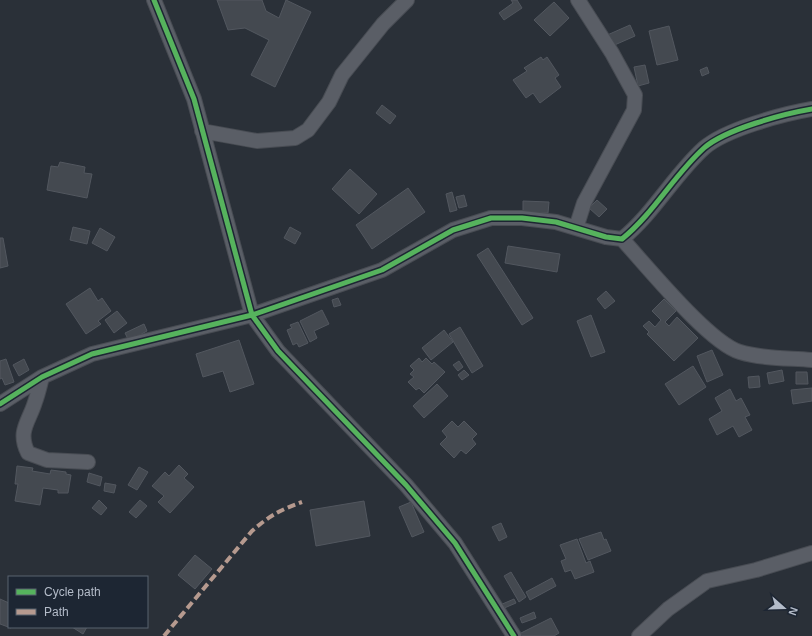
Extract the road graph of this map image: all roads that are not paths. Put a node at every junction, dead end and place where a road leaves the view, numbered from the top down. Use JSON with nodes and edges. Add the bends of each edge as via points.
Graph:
{"nodes":[{"id":1,"x":154,"y":0,"type":"edge"},
{"id":2,"x":407,"y":0,"type":"edge"},
{"id":3,"x":578,"y":0,"type":"edge"},
{"id":4,"x":812,"y":109,"type":"edge"},
{"id":5,"x":202,"y":131,"type":"junction"},
{"id":6,"x":576,"y":228,"type":"junction"},
{"id":7,"x":622,"y":239,"type":"junction"},
{"id":8,"x":252,"y":315,"type":"junction"},
{"id":9,"x":812,"y":360,"type":"edge"},
{"id":10,"x":42,"y":377,"type":"junction"},
{"id":11,"x":0,"y":404,"type":"edge"},
{"id":12,"x":88,"y":462,"type":"dead end"},
{"id":13,"x":812,"y":553,"type":"edge"},
{"id":14,"x":514,"y":636,"type":"edge"},
{"id":15,"x":639,"y":636,"type":"edge"}],
"edges":[{"from":1,"to":5,"type":"street","via":[[194,99]]},
{"from":2,"to":5,"type":"street","via":[[342,75],[329,102],[308,130],[294,138],[257,141]]},
{"from":3,"to":6,"type":"street","via":[[635,95],[634,110],[587,197]]},
{"from":4,"to":7,"type":"street","via":[[785,113],[733,132],[705,147],[659,198],[638,226]]},
{"from":5,"to":8,"type":"street"},
{"from":6,"to":7,"type":"street"},
{"from":6,"to":8,"type":"street","via":[[556,222],[491,218],[453,230],[382,270]]},
{"from":7,"to":9,"type":"street","via":[[710,334],[738,352]]},
{"from":8,"to":10,"type":"street","via":[[92,354]]},
{"from":8,"to":14,"type":"street","via":[[278,351],[406,484],[455,543]]},
{"from":10,"to":11,"type":"street"},
{"from":10,"to":12,"type":"street","via":[[23,433],[28,453],[47,460]]},
{"from":13,"to":15,"type":"street","via":[[707,581],[668,609]]}]}
